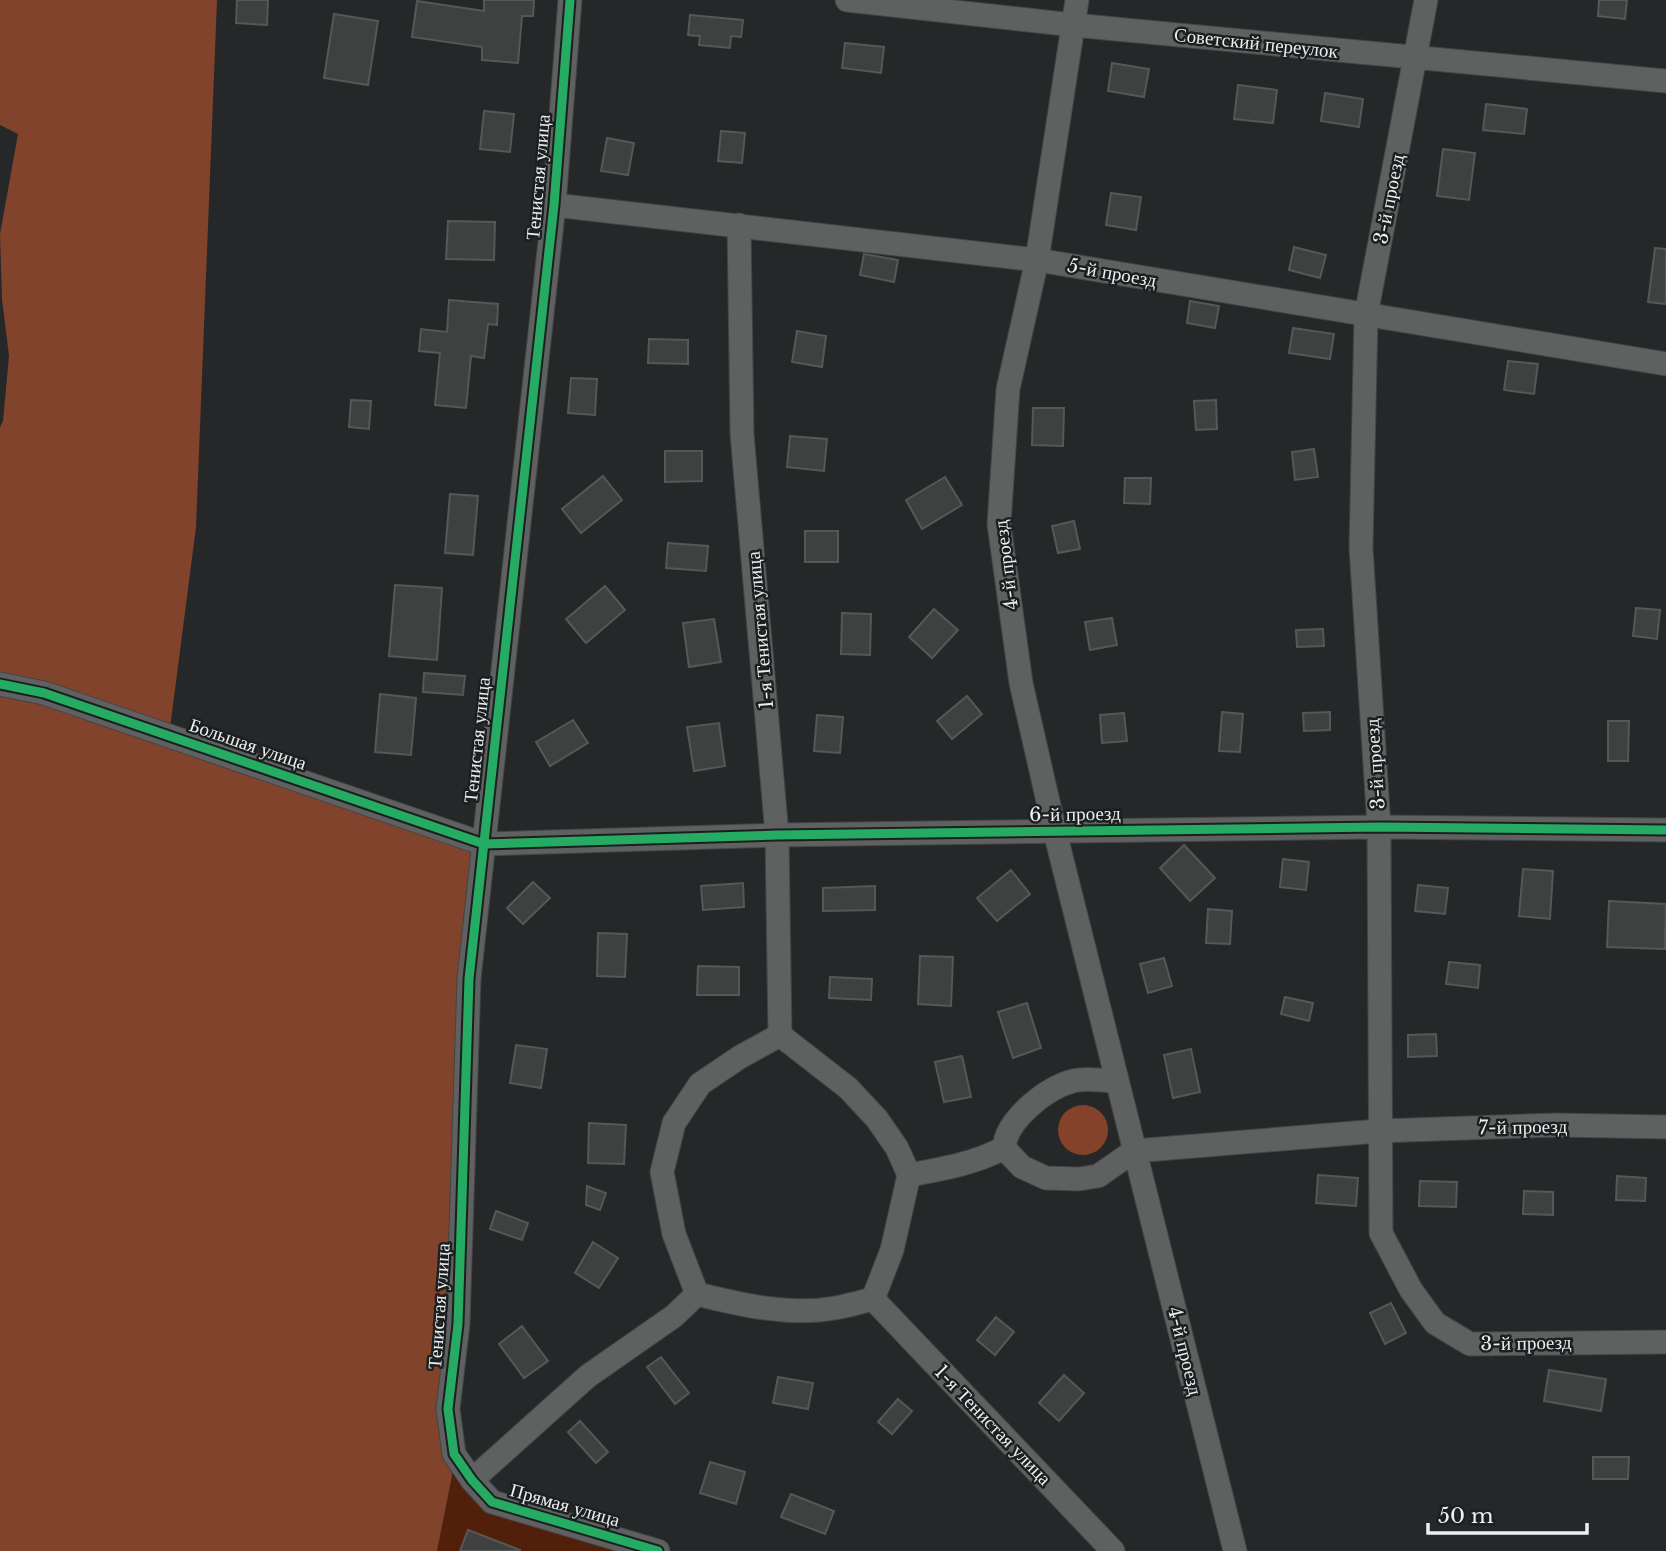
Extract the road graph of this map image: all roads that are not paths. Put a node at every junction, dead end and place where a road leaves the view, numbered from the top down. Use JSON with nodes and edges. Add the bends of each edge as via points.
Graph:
{"nodes":[{"id":1,"x":570,"y":0,"type":"edge"},
{"id":2,"x":847,"y":0,"type":"edge"},
{"id":3,"x":1077,"y":0,"type":"edge"},
{"id":4,"x":1426,"y":0,"type":"edge"},
{"id":5,"x":1073,"y":25,"type":"junction"},
{"id":6,"x":1416,"y":58,"type":"junction"},
{"id":7,"x":1666,"y":81,"type":"edge"},
{"id":8,"x":554,"y":205,"type":"junction"},
{"id":9,"x":739,"y":225,"type":"junction"},
{"id":10,"x":1037,"y":260,"type":"junction"},
{"id":11,"x":1366,"y":315,"type":"junction"},
{"id":12,"x":1666,"y":364,"type":"edge"},
{"id":13,"x":0,"y":684,"type":"edge"},
{"id":14,"x":1379,"y":827,"type":"junction"},
{"id":15,"x":1666,"y":830,"type":"edge"},
{"id":16,"x":1055,"y":832,"type":"junction"},
{"id":17,"x":777,"y":835,"type":"junction"},
{"id":18,"x":484,"y":844,"type":"junction"},
{"id":19,"x":780,"y":1035,"type":"junction"},
{"id":20,"x":1117,"y":1082,"type":"junction"},
{"id":21,"x":1666,"y":1127,"type":"edge"},
{"id":22,"x":1379,"y":1131,"type":"junction"},
{"id":23,"x":1004,"y":1148,"type":"junction"},
{"id":24,"x":1134,"y":1151,"type":"junction"},
{"id":25,"x":909,"y":1175,"type":"junction"},
{"id":26,"x":697,"y":1294,"type":"junction"},
{"id":27,"x":873,"y":1299,"type":"junction"},
{"id":28,"x":1666,"y":1342,"type":"edge"},
{"id":29,"x":472,"y":1480,"type":"junction"},
{"id":30,"x":625,"y":1546,"type":"edge"},
{"id":31,"x":658,"y":1551,"type":"edge"},
{"id":32,"x":1113,"y":1551,"type":"edge"},
{"id":33,"x":1235,"y":1551,"type":"edge"}],
"edges":[{"from":1,"to":8,"type":"street","name":"Тенистая улица"},
{"from":2,"to":5,"type":"street","name":"Советский переулок"},
{"from":3,"to":5,"type":"street","name":"4-й проезд"},
{"from":4,"to":6,"type":"street","name":"3-й проезд"},
{"from":5,"to":6,"type":"street","name":"Советский переулок"},
{"from":5,"to":10,"type":"street","name":"4-й проезд"},
{"from":6,"to":7,"type":"street","name":"Советский переулок"},
{"from":6,"to":11,"type":"street","name":"3-й проезд"},
{"from":8,"to":9,"type":"street","name":"5-й проезд"},
{"from":8,"to":18,"type":"street","name":"Тенистая улица"},
{"from":9,"to":10,"type":"street","name":"5-й проезд"},
{"from":9,"to":17,"type":"street","name":"1-я Тенистая улица","via":[[742,434]]},
{"from":10,"to":11,"type":"street","name":"5-й проезд"},
{"from":10,"to":16,"type":"street","name":"4-й проезд","via":[[1008,389],[999,524],[1021,683]]},
{"from":11,"to":12,"type":"street","name":"5-й проезд"},
{"from":11,"to":14,"type":"street","name":"3-й проезд","via":[[1361,548]]},
{"from":13,"to":18,"type":"street","name":"Большая улица","via":[[44,693]]},
{"from":14,"to":15,"type":"street","name":"6-й проезд"},
{"from":14,"to":16,"type":"street","name":"6-й проезд"},
{"from":14,"to":22,"type":"street","name":"3-й проезд"},
{"from":16,"to":17,"type":"street","name":"6-й проезд"},
{"from":16,"to":20,"type":"street","name":"4-й проезд"},
{"from":17,"to":18,"type":"street","name":"6-й проезд"},
{"from":17,"to":19,"type":"street","name":"1-я Тенистая улица"},
{"from":18,"to":29,"type":"street","name":"Тенистая улица","via":[[470,979],[458,1324],[448,1409],[454,1454]]},
{"from":19,"to":25,"type":"street","via":[[848,1088],[877,1119]]},
{"from":19,"to":26,"type":"street","via":[[699,1084],[674,1123],[662,1172],[674,1234]]},
{"from":20,"to":23,"type":"street","via":[[1074,1081],[1053,1090],[1031,1105],[1005,1135]]},
{"from":20,"to":24,"type":"street"},
{"from":21,"to":22,"type":"street","name":"7-й проезд","via":[[1557,1125]]},
{"from":22,"to":24,"type":"street","name":"7-й проезд"},
{"from":22,"to":28,"type":"street","name":"3-й проезд","via":[[1381,1233],[1411,1290],[1435,1323],[1470,1344]]},
{"from":23,"to":24,"type":"street","via":[[1022,1167],[1046,1178],[1079,1180],[1098,1176]]},
{"from":23,"to":25,"type":"street","via":[[959,1167]]},
{"from":24,"to":33,"type":"street","name":"4-й проезд"},
{"from":25,"to":27,"type":"street","via":[[892,1250]]},
{"from":26,"to":27,"type":"street","via":[[747,1306],[799,1310],[833,1309]]},
{"from":26,"to":29,"type":"street","via":[[588,1376]]},
{"from":27,"to":32,"type":"street","name":"1-я Тенистая улица"},
{"from":29,"to":30,"type":"street","name":"Прямая улица","via":[[492,1502]]},
{"from":30,"to":31,"type":"street","name":"Прямая улица"}]}
